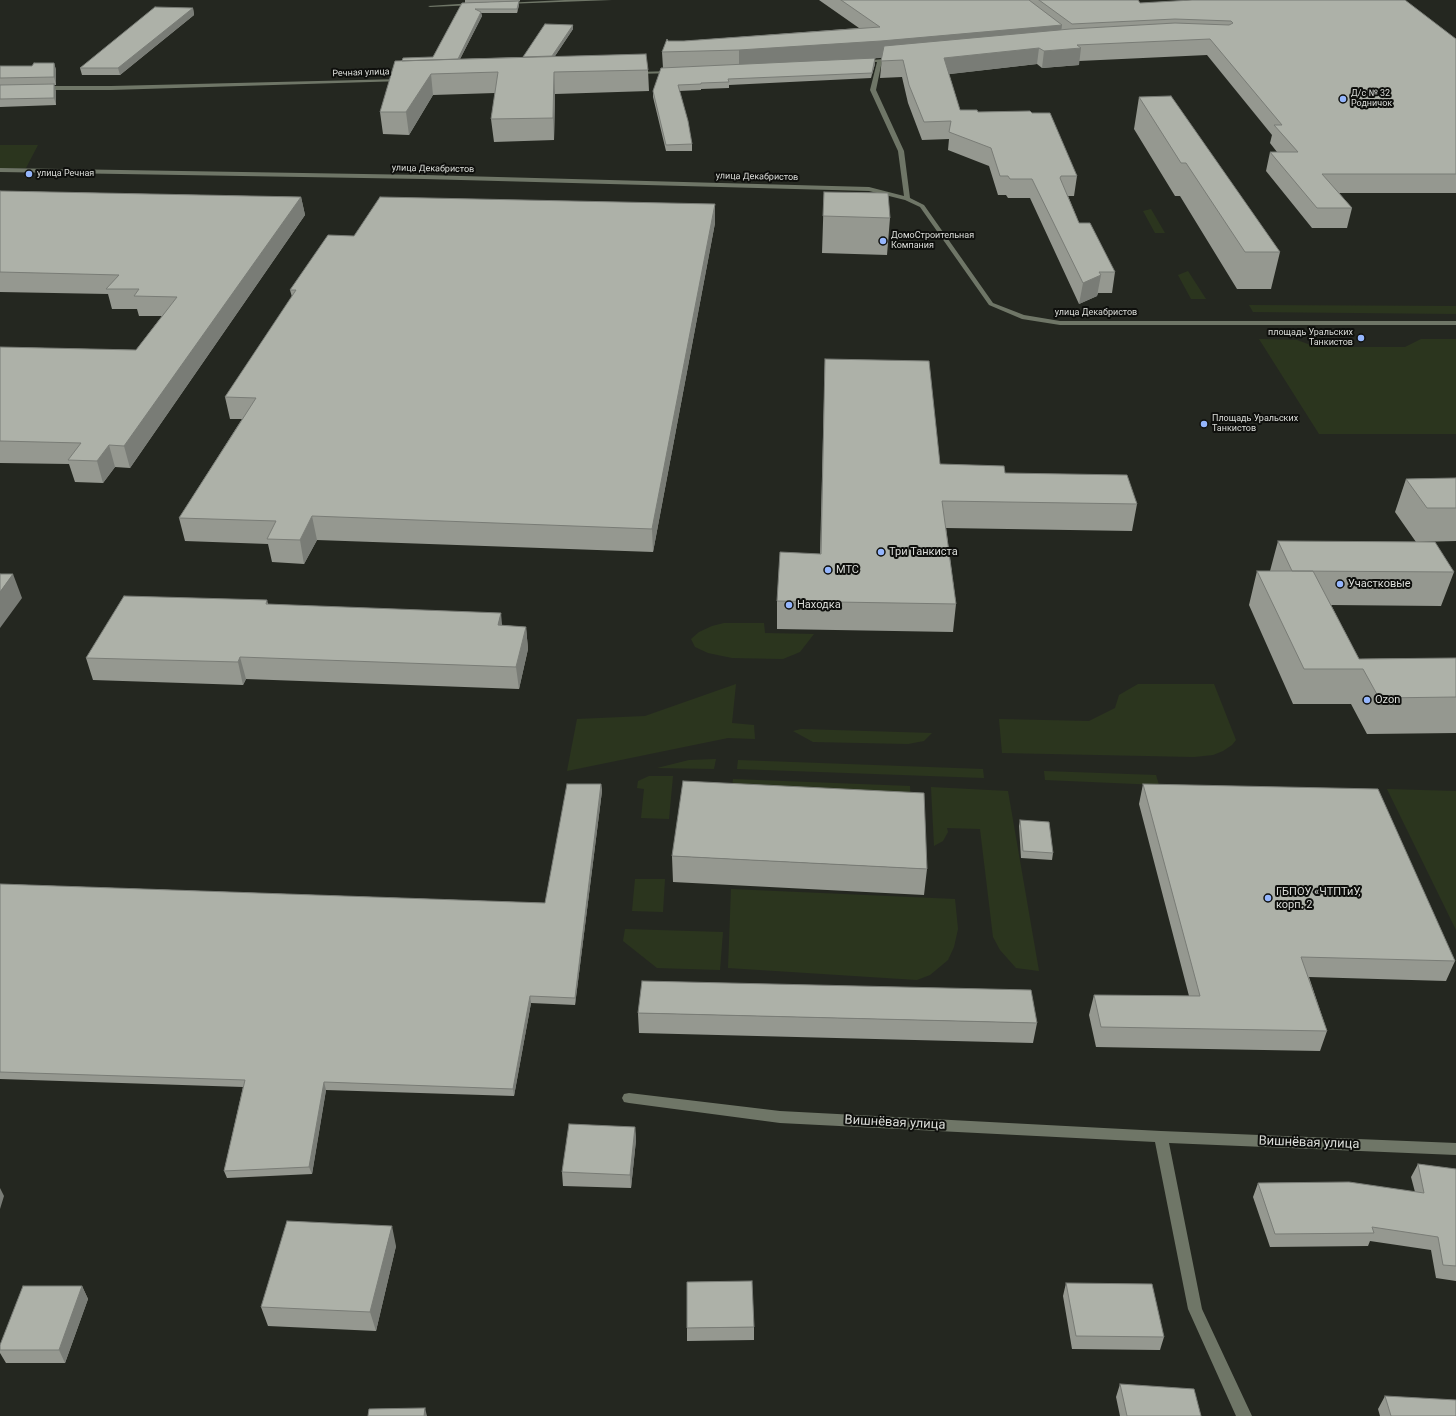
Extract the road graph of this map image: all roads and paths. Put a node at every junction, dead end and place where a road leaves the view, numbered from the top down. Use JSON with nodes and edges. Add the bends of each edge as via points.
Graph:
{"nodes":[{"id":1,"x":610,"y":0,"type":"edge"},
{"id":2,"x":501,"y":3,"type":"edge"},
{"id":3,"x":478,"y":4,"type":"edge"},
{"id":4,"x":430,"y":6,"type":"dead end"},
{"id":5,"x":903,"y":58,"type":"edge"},
{"id":6,"x":880,"y":60,"type":"junction"},
{"id":7,"x":856,"y":62,"type":"edge"},
{"id":8,"x":676,"y":72,"type":"edge"},
{"id":9,"x":629,"y":73,"type":"edge"},
{"id":10,"x":406,"y":80,"type":"edge"},
{"id":11,"x":36,"y":88,"type":"edge"},
{"id":12,"x":0,"y":170,"type":"edge"},
{"id":13,"x":907,"y":199,"type":"junction"},
{"id":14,"x":1456,"y":323,"type":"edge"},
{"id":15,"x":629,"y":1098,"type":"dead end"},
{"id":16,"x":1161,"y":1137,"type":"junction"},
{"id":17,"x":1456,"y":1149,"type":"edge"},
{"id":18,"x":1244,"y":1416,"type":"edge"}],
"edges":[{"from":1,"to":2,"type":"street"},
{"from":3,"to":4,"type":"street"},
{"from":5,"to":6,"type":"street"},
{"from":6,"to":7,"type":"street"},
{"from":6,"to":13,"type":"street","via":[[873,90],[901,151]]},
{"from":8,"to":9,"type":"street"},
{"from":10,"to":11,"type":"street","name":"Речная улица"},
{"from":12,"to":13,"type":"street","name":"улица Декабристов","via":[[416,177],[823,188],[869,190]]},
{"from":13,"to":14,"type":"street","name":"улица Декабристов","via":[[922,206],[991,304],[1022,317],[1060,323]]},
{"from":15,"to":16,"type":"street","name":"Вишнёвая улица","via":[[780,1117]]},
{"from":16,"to":17,"type":"street","name":"Вишнёвая улица"},
{"from":16,"to":18,"type":"street","via":[[1195,1309]]}]}
